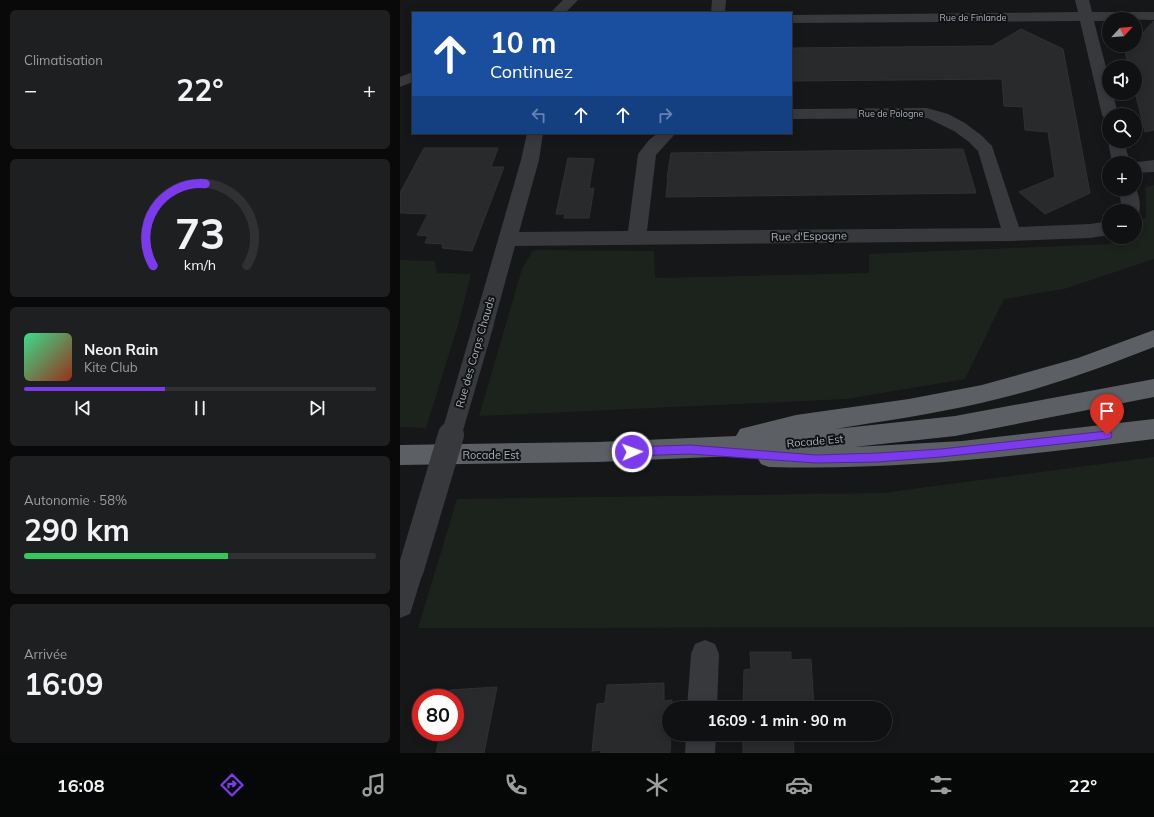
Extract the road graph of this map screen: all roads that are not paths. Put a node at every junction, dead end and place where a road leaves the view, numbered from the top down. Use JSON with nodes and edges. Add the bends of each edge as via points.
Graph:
{"nodes":[{"id":1,"x":571,"y":0,"type":"edge"},
{"id":2,"x":719,"y":0,"type":"edge"},
{"id":3,"x":1082,"y":0,"type":"edge"},
{"id":4,"x":558,"y":12,"type":"edge"},
{"id":5,"x":718,"y":12,"type":"edge"},
{"id":6,"x":1154,"y":16,"type":"edge"},
{"id":7,"x":1086,"y":17,"type":"junction"},
{"id":8,"x":792,"y":19,"type":"edge"},
{"id":9,"x":412,"y":76,"type":"edge"},
{"id":10,"x":400,"y":82,"type":"edge"},
{"id":11,"x":1108,"y":108,"type":"edge"},
{"id":12,"x":792,"y":114,"type":"edge"},
{"id":13,"x":535,"y":134,"type":"edge"},
{"id":14,"x":667,"y":134,"type":"edge"},
{"id":15,"x":1154,"y":166,"type":"edge"},
{"id":16,"x":1142,"y":167,"type":"edge"},
{"id":17,"x":1102,"y":229,"type":"edge"},
{"id":18,"x":1012,"y":234,"type":"junction"},
{"id":19,"x":637,"y":238,"type":"junction"},
{"id":20,"x":508,"y":239,"type":"junction"},
{"id":21,"x":1154,"y":338,"type":"edge"},
{"id":22,"x":1154,"y":388,"type":"edge"},
{"id":23,"x":1154,"y":429,"type":"edge"},
{"id":24,"x":690,"y":449,"type":"junction"},
{"id":25,"x":400,"y":455,"type":"edge"},
{"id":26,"x":400,"y":605,"type":"edge"},
{"id":27,"x":705,"y":654,"type":"dead end"},
{"id":28,"x":702,"y":701,"type":"edge"},
{"id":29,"x":701,"y":741,"type":"edge"},
{"id":30,"x":700,"y":753,"type":"edge"}],
"edges":[{"from":1,"to":4,"type":"street"},
{"from":2,"to":5,"type":"street"},
{"from":3,"to":7,"type":"street"},
{"from":6,"to":7,"type":"street","name":"Rue de Finlande"},
{"from":7,"to":8,"type":"street","name":"Rue de Finlande","via":[[997,11]]},
{"from":7,"to":11,"type":"street"},
{"from":9,"to":10,"type":"street"},
{"from":12,"to":18,"type":"street","name":"Rue de Pologne","via":[[927,113],[945,118],[978,141],[986,150]]},
{"from":13,"to":20,"type":"street","name":"Rue des Corps Chauds"},
{"from":14,"to":19,"type":"street","via":[[648,154]]},
{"from":15,"to":16,"type":"street"},
{"from":17,"to":18,"type":"street","name":"Rue d'Espagne"},
{"from":18,"to":19,"type":"street","name":"Rue d'Espagne"},
{"from":19,"to":20,"type":"street","name":"Rue d'Espagne"},
{"from":20,"to":26,"type":"street","name":"Rue des Corps Chauds","bridge":true},
{"from":21,"to":24,"type":"highway","via":[[1082,366],[982,394],[796,425]]},
{"from":22,"to":24,"type":"highway","name":"Rocade Est","via":[[928,430],[779,444]]},
{"from":23,"to":24,"type":"highway","via":[[957,452],[878,457],[816,459]]},
{"from":24,"to":25,"type":"highway","name":"Rocade Est","via":[[525,455]]},
{"from":27,"to":28,"type":"street"},
{"from":29,"to":30,"type":"street"}]}
